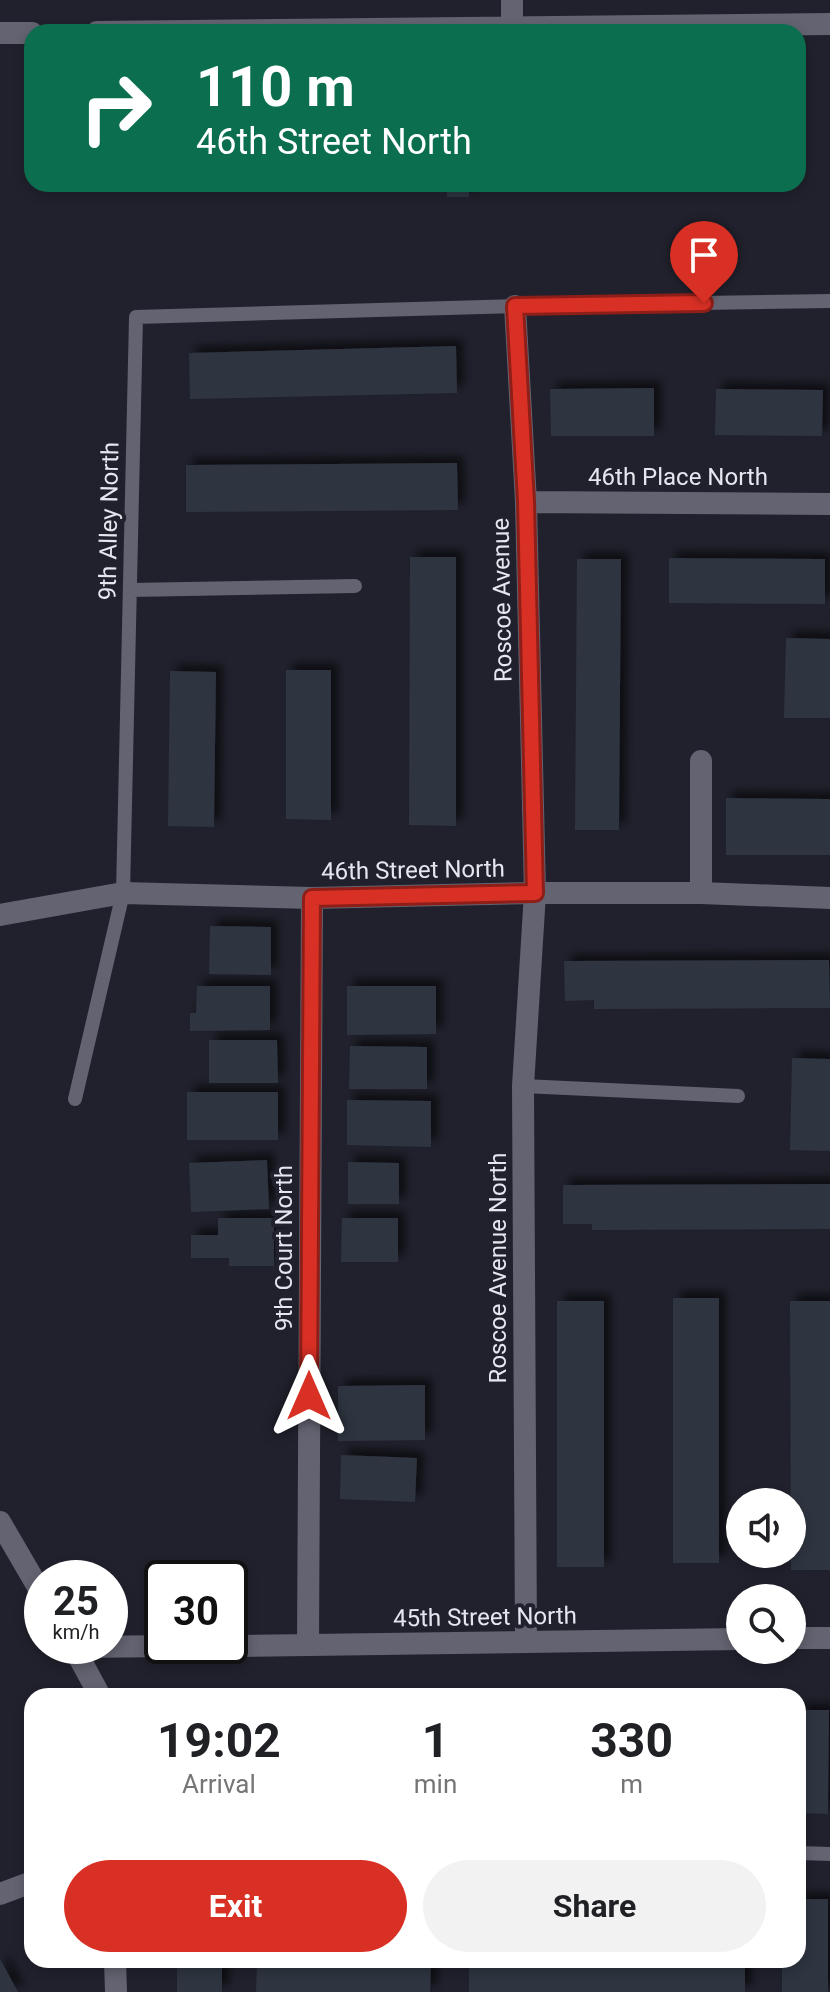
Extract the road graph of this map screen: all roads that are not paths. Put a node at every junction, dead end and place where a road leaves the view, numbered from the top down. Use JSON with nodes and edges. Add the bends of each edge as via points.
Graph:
{"nodes":[{"id":1,"x":512,"y":0,"type":"edge"},
{"id":2,"x":512,"y":24,"type":"edge"},
{"id":3,"x":806,"y":24,"type":"edge"},
{"id":4,"x":830,"y":24,"type":"edge"},
{"id":5,"x":0,"y":33,"type":"edge"},
{"id":6,"x":24,"y":33,"type":"edge"},
{"id":7,"x":830,"y":301,"type":"edge"},
{"id":8,"x":515,"y":306,"type":"junction"},
{"id":9,"x":526,"y":502,"type":"junction"},
{"id":10,"x":830,"y":504,"type":"edge"},
{"id":11,"x":355,"y":586,"type":"dead end"},
{"id":12,"x":130,"y":590,"type":"junction"},
{"id":13,"x":701,"y":761,"type":"dead end"},
{"id":14,"x":123,"y":893,"type":"junction"},
{"id":15,"x":535,"y":893,"type":"junction"},
{"id":16,"x":701,"y":893,"type":"junction"},
{"id":17,"x":312,"y":898,"type":"junction"},
{"id":18,"x":830,"y":898,"type":"edge"},
{"id":19,"x":0,"y":915,"type":"edge"},
{"id":20,"x":523,"y":1086,"type":"junction"},
{"id":21,"x":738,"y":1096,"type":"dead end"},
{"id":22,"x":75,"y":1099,"type":"dead end"},
{"id":23,"x":0,"y":1522,"type":"edge"},
{"id":24,"x":24,"y":1563,"type":"edge"},
{"id":25,"x":806,"y":1638,"type":"edge"},
{"id":26,"x":830,"y":1638,"type":"edge"},
{"id":27,"x":726,"y":1639,"type":"edge"},
{"id":28,"x":526,"y":1642,"type":"junction"},
{"id":29,"x":308,"y":1645,"type":"junction"},
{"id":30,"x":248,"y":1646,"type":"edge"},
{"id":31,"x":83,"y":1664,"type":"edge"},
{"id":32,"x":96,"y":1688,"type":"edge"},
{"id":33,"x":806,"y":1853,"type":"edge"},
{"id":34,"x":830,"y":1854,"type":"edge"},
{"id":35,"x":24,"y":1885,"type":"edge"},
{"id":36,"x":0,"y":1894,"type":"edge"},
{"id":37,"x":115,"y":1968,"type":"edge"},
{"id":38,"x":116,"y":1992,"type":"edge"}],
"edges":[{"from":1,"to":2,"type":"street"},
{"from":3,"to":4,"type":"street"},
{"from":5,"to":6,"type":"street"},
{"from":7,"to":8,"type":"lane"},
{"from":8,"to":9,"type":"street","name":"Roscoe Avenue"},
{"from":8,"to":12,"type":"lane","name":"9th Alley North","via":[[136,317]]},
{"from":9,"to":10,"type":"street","name":"46th Place North"},
{"from":9,"to":15,"type":"street","name":"Roscoe Avenue"},
{"from":11,"to":12,"type":"lane"},
{"from":12,"to":14,"type":"lane","name":"9th Alley North"},
{"from":13,"to":16,"type":"street"},
{"from":14,"to":17,"type":"street","name":"46th Street North"},
{"from":14,"to":19,"type":"street","name":"46th Street North"},
{"from":14,"to":22,"type":"lane","name":"9th Alley North"},
{"from":15,"to":16,"type":"street","name":"46th Street North"},
{"from":15,"to":17,"type":"street","name":"46th Street North"},
{"from":15,"to":20,"type":"street","name":"Roscoe Avenue North"},
{"from":16,"to":18,"type":"street","name":"46th Street North"},
{"from":17,"to":29,"type":"street","name":"9th Court North"},
{"from":20,"to":21,"type":"lane"},
{"from":20,"to":28,"type":"street","name":"Roscoe Avenue North"},
{"from":23,"to":24,"type":"street"},
{"from":25,"to":26,"type":"street"},
{"from":27,"to":28,"type":"street","name":"45th Street North"},
{"from":28,"to":29,"type":"street","name":"45th Street North"},
{"from":29,"to":30,"type":"street","name":"45th Street North"},
{"from":31,"to":32,"type":"street"},
{"from":33,"to":34,"type":"lane"},
{"from":35,"to":36,"type":"street"},
{"from":37,"to":38,"type":"street"}]}
